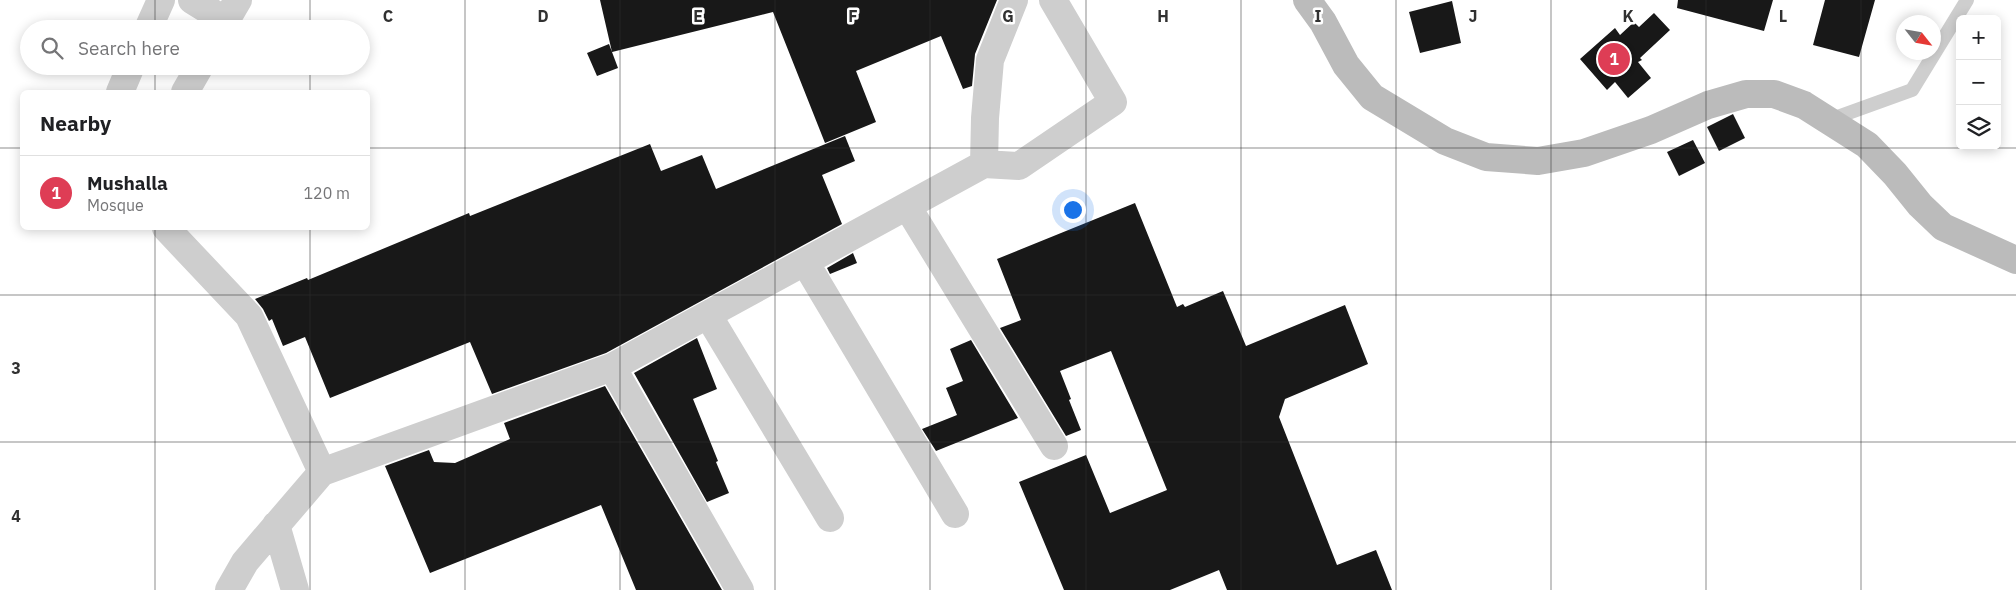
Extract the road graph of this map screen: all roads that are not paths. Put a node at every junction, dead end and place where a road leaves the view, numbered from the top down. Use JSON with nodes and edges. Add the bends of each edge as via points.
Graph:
{"nodes":[{"id":1,"x":161,"y":0,"type":"edge"},
{"id":2,"x":192,"y":0,"type":"edge"},
{"id":3,"x":1014,"y":0,"type":"edge"},
{"id":4,"x":1053,"y":0,"type":"edge"},
{"id":5,"x":1307,"y":0,"type":"edge"},
{"id":6,"x":1967,"y":0,"type":"edge"},
{"id":7,"x":228,"y":17,"type":"edge"},
{"id":8,"x":152,"y":20,"type":"edge"},
{"id":9,"x":128,"y":75,"type":"edge"},
{"id":10,"x":195,"y":75,"type":"edge"},
{"id":11,"x":121,"y":90,"type":"edge"},
{"id":12,"x":186,"y":90,"type":"edge"},
{"id":13,"x":1829,"y":120,"type":"junction"},
{"id":14,"x":984,"y":164,"type":"junction"},
{"id":15,"x":907,"y":206,"type":"junction"},
{"id":16,"x":168,"y":230,"type":"edge"},
{"id":17,"x":2016,"y":260,"type":"edge"},
{"id":18,"x":805,"y":262,"type":"junction"},
{"id":19,"x":708,"y":315,"type":"junction"},
{"id":20,"x":612,"y":367,"type":"junction"},
{"id":21,"x":1054,"y":446,"type":"dead end"},
{"id":22,"x":322,"y":472,"type":"junction"},
{"id":23,"x":955,"y":514,"type":"dead end"},
{"id":24,"x":830,"y":518,"type":"dead end"},
{"id":25,"x":276,"y":525,"type":"junction"},
{"id":26,"x":229,"y":590,"type":"edge"},
{"id":27,"x":295,"y":590,"type":"edge"},
{"id":28,"x":740,"y":590,"type":"edge"}],
"edges":[{"from":1,"to":8,"type":"street"},
{"from":2,"to":7,"type":"street"},
{"from":3,"to":14,"type":"street","via":[[990,60]]},
{"from":4,"to":14,"type":"street","via":[[1113,102],[1019,166]]},
{"from":5,"to":13,"type":"street","via":[[1346,65],[1372,97],[1445,141],[1486,157],[1538,161],[1584,153],[1746,94],[1774,94],[1804,105]]},
{"from":6,"to":13,"type":"lane","via":[[1912,90]]},
{"from":9,"to":11,"type":"street"},
{"from":10,"to":12,"type":"street"},
{"from":13,"to":17,"type":"street","via":[[1867,145],[1943,228]]},
{"from":14,"to":15,"type":"street"},
{"from":15,"to":18,"type":"street"},
{"from":15,"to":21,"type":"street"},
{"from":16,"to":22,"type":"street","via":[[249,316]]},
{"from":18,"to":19,"type":"street"},
{"from":18,"to":23,"type":"street"},
{"from":19,"to":20,"type":"street"},
{"from":19,"to":24,"type":"street"},
{"from":20,"to":22,"type":"street"},
{"from":20,"to":28,"type":"street"},
{"from":22,"to":25,"type":"street"},
{"from":25,"to":26,"type":"street","via":[[245,562]]},
{"from":25,"to":27,"type":"street"}]}
